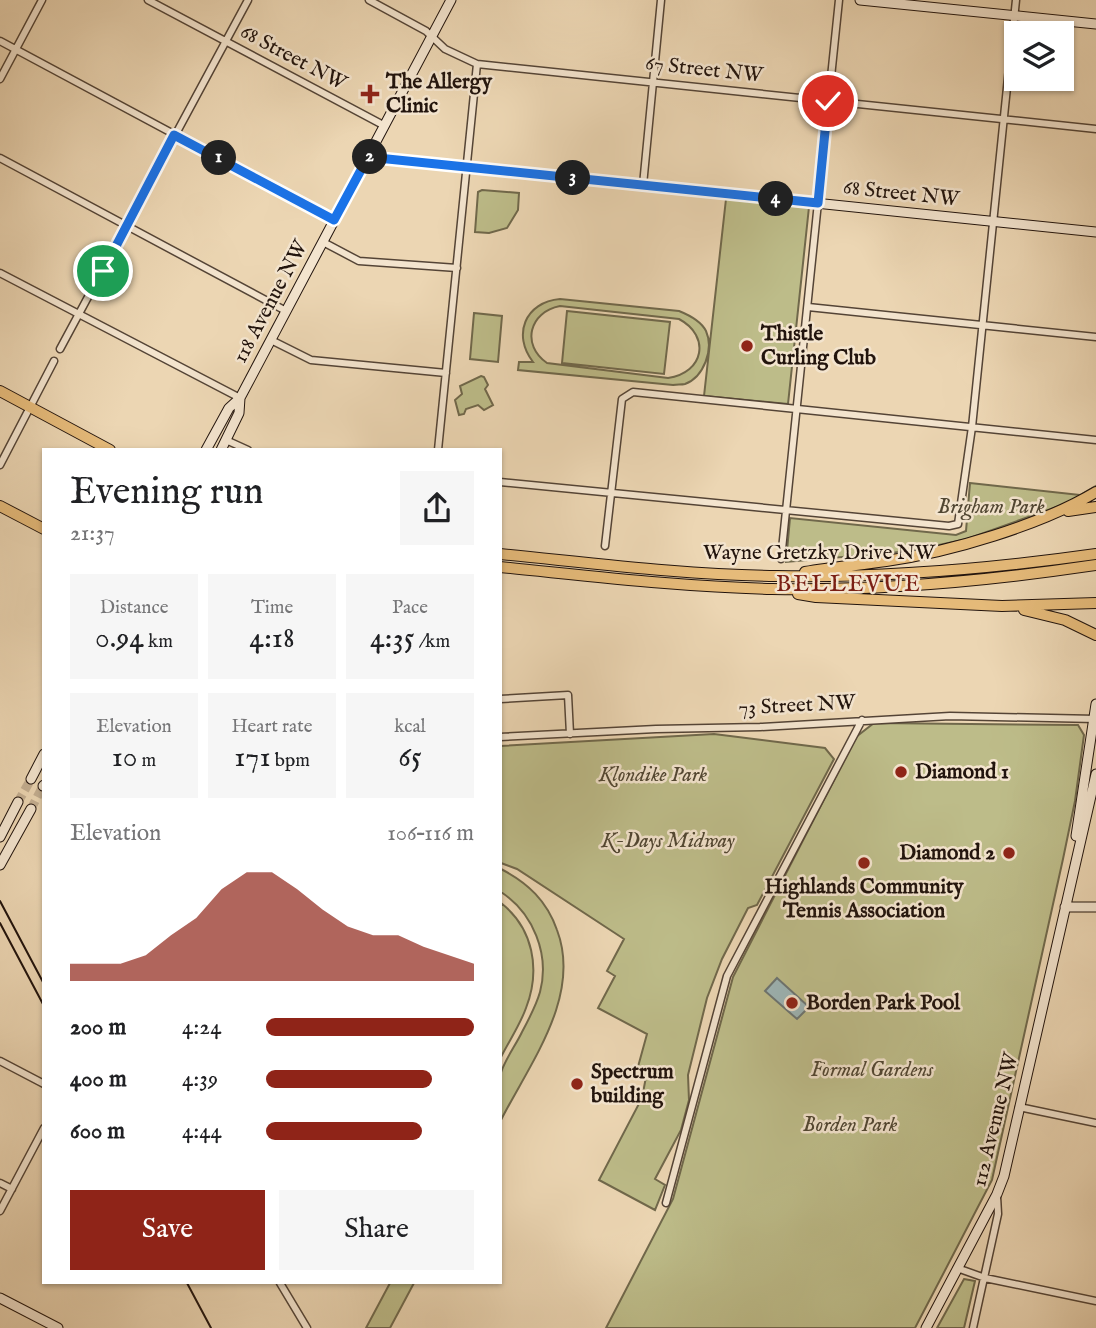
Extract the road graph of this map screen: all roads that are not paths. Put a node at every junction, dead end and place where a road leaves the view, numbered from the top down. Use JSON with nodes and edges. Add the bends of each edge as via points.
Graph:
{"nodes":[{"id":1,"x":42,"y":0,"type":"edge"},
{"id":2,"x":148,"y":0,"type":"edge"},
{"id":3,"x":248,"y":0,"type":"edge"},
{"id":4,"x":369,"y":0,"type":"edge"},
{"id":5,"x":452,"y":0,"type":"edge"},
{"id":6,"x":661,"y":0,"type":"edge"},
{"id":7,"x":839,"y":0,"type":"edge"},
{"id":8,"x":860,"y":0,"type":"edge"},
{"id":9,"x":1016,"y":0,"type":"edge"},
{"id":10,"x":1014,"y":16,"type":"junction"},
{"id":11,"x":1096,"y":24,"type":"edge"},
{"id":12,"x":432,"y":38,"type":"junction"},
{"id":13,"x":0,"y":41,"type":"edge"},
{"id":14,"x":225,"y":42,"type":"junction"},
{"id":15,"x":15,"y":50,"type":"junction"},
{"id":16,"x":477,"y":64,"type":"junction"},
{"id":17,"x":0,"y":79,"type":"edge"},
{"id":18,"x":654,"y":82,"type":"junction"},
{"id":19,"x":828,"y":101,"type":"junction"},
{"id":20,"x":1004,"y":119,"type":"junction"},
{"id":21,"x":385,"y":126,"type":"junction"},
{"id":22,"x":1096,"y":129,"type":"edge"},
{"id":23,"x":174,"y":135,"type":"junction"},
{"id":24,"x":368,"y":157,"type":"junction"},
{"id":25,"x":0,"y":158,"type":"edge"},
{"id":26,"x":466,"y":168,"type":"junction"},
{"id":27,"x":643,"y":185,"type":"junction"},
{"id":28,"x":818,"y":203,"type":"junction"},
{"id":29,"x":334,"y":220,"type":"junction"},
{"id":30,"x":993,"y":222,"type":"junction"},
{"id":31,"x":128,"y":224,"type":"junction"},
{"id":32,"x":1096,"y":232,"type":"edge"},
{"id":33,"x":323,"y":242,"type":"junction"},
{"id":34,"x":457,"y":268,"type":"junction"},
{"id":35,"x":0,"y":273,"type":"edge"},
{"id":36,"x":808,"y":307,"type":"junction"},
{"id":37,"x":286,"y":311,"type":"junction"},
{"id":38,"x":79,"y":315,"type":"junction"},
{"id":39,"x":982,"y":325,"type":"junction"},
{"id":40,"x":1096,"y":337,"type":"edge"},
{"id":41,"x":271,"y":340,"type":"junction"},
{"id":42,"x":60,"y":349,"type":"dead end"},
{"id":43,"x":54,"y":361,"type":"dead end"},
{"id":44,"x":446,"y":373,"type":"junction"},
{"id":45,"x":0,"y":391,"type":"edge"},
{"id":46,"x":240,"y":398,"type":"junction"},
{"id":47,"x":30,"y":407,"type":"junction"},
{"id":48,"x":797,"y":408,"type":"junction"},
{"id":49,"x":972,"y":427,"type":"junction"},
{"id":50,"x":226,"y":440,"type":"junction"},
{"id":51,"x":1096,"y":440,"type":"edge"},
{"id":52,"x":106,"y":448,"type":"edge"},
{"id":53,"x":207,"y":448,"type":"edge"},
{"id":54,"x":222,"y":448,"type":"edge"},
{"id":55,"x":244,"y":448,"type":"edge"},
{"id":56,"x":438,"y":448,"type":"edge"},
{"id":57,"x":0,"y":465,"type":"edge"},
{"id":58,"x":502,"y":482,"type":"edge"},
{"id":59,"x":1096,"y":492,"type":"edge"},
{"id":60,"x":610,"y":494,"type":"junction"},
{"id":61,"x":0,"y":506,"type":"edge"},
{"id":62,"x":1096,"y":507,"type":"edge"},
{"id":63,"x":785,"y":512,"type":"junction"},
{"id":64,"x":1053,"y":514,"type":"junction"},
{"id":65,"x":42,"y":528,"type":"edge"},
{"id":66,"x":605,"y":546,"type":"dead end"},
{"id":67,"x":502,"y":554,"type":"edge"},
{"id":68,"x":1096,"y":554,"type":"edge"},
{"id":69,"x":781,"y":559,"type":"dead end"},
{"id":70,"x":1096,"y":565,"type":"edge"},
{"id":71,"x":502,"y":567,"type":"edge"},
{"id":72,"x":775,"y":576,"type":"junction"},
{"id":73,"x":770,"y":589,"type":"junction"},
{"id":74,"x":1096,"y":603,"type":"edge"},
{"id":75,"x":1002,"y":606,"type":"junction"},
{"id":76,"x":1096,"y":635,"type":"edge"},
{"id":77,"x":502,"y":699,"type":"edge"},
{"id":78,"x":1096,"y":704,"type":"edge"},
{"id":79,"x":1095,"y":719,"type":"edge"},
{"id":80,"x":862,"y":720,"type":"junction"},
{"id":81,"x":570,"y":734,"type":"junction"},
{"id":82,"x":502,"y":737,"type":"edge"},
{"id":83,"x":42,"y":758,"type":"edge"},
{"id":84,"x":1096,"y":774,"type":"edge"},
{"id":85,"x":31,"y":779,"type":"tunnel mouth"},
{"id":86,"x":18,"y":802,"type":"tunnel mouth"},
{"id":87,"x":31,"y":809,"type":"tunnel mouth"},
{"id":88,"x":0,"y":837,"type":"edge"},
{"id":89,"x":0,"y":865,"type":"edge"},
{"id":90,"x":1065,"y":907,"type":"junction"},
{"id":91,"x":1096,"y":907,"type":"edge"},
{"id":92,"x":0,"y":1061,"type":"edge"},
{"id":93,"x":42,"y":1083,"type":"edge"},
{"id":94,"x":1019,"y":1107,"type":"junction"},
{"id":95,"x":1096,"y":1123,"type":"edge"},
{"id":96,"x":42,"y":1132,"type":"edge"},
{"id":97,"x":0,"y":1183,"type":"edge"},
{"id":98,"x":12,"y":1189,"type":"junction"},
{"id":99,"x":997,"y":1194,"type":"junction"},
{"id":100,"x":666,"y":1203,"type":"dead end"},
{"id":101,"x":0,"y":1211,"type":"edge"},
{"id":102,"x":957,"y":1268,"type":"junction"},
{"id":103,"x":985,"y":1278,"type":"junction"},
{"id":104,"x":281,"y":1284,"type":"edge"},
{"id":105,"x":0,"y":1298,"type":"edge"},
{"id":106,"x":1096,"y":1301,"type":"edge"},
{"id":107,"x":58,"y":1328,"type":"edge"},
{"id":108,"x":307,"y":1328,"type":"edge"},
{"id":109,"x":926,"y":1328,"type":"edge"},
{"id":110,"x":973,"y":1328,"type":"edge"}],
"edges":[{"from":1,"to":15,"type":"street"},
{"from":2,"to":14,"type":"street","name":"68 Street NW"},
{"from":3,"to":14,"type":"street"},
{"from":4,"to":12,"type":"street","name":"67 Street NW"},
{"from":5,"to":12,"type":"main road","name":"118 Avenue NW"},
{"from":6,"to":18,"type":"street"},
{"from":7,"to":19,"type":"street"},
{"from":8,"to":10,"type":"main road"},
{"from":9,"to":10,"type":"street"},
{"from":10,"to":11,"type":"main road"},
{"from":10,"to":20,"type":"street"},
{"from":12,"to":16,"type":"street","name":"67 Street NW"},
{"from":12,"to":21,"type":"main road","name":"118 Avenue NW"},
{"from":13,"to":15,"type":"street"},
{"from":14,"to":21,"type":"street","name":"68 Street NW"},
{"from":14,"to":23,"type":"street"},
{"from":15,"to":17,"type":"street"},
{"from":15,"to":23,"type":"street"},
{"from":16,"to":18,"type":"street","name":"67 Street NW"},
{"from":16,"to":26,"type":"street"},
{"from":18,"to":19,"type":"street","name":"67 Street NW"},
{"from":18,"to":27,"type":"street"},
{"from":19,"to":20,"type":"street","name":"67 Street NW"},
{"from":19,"to":28,"type":"street"},
{"from":20,"to":22,"type":"street","name":"67 Street NW"},
{"from":20,"to":30,"type":"street"},
{"from":21,"to":24,"type":"main road","name":"118 Avenue NW"},
{"from":23,"to":29,"type":"street"},
{"from":23,"to":31,"type":"street"},
{"from":24,"to":26,"type":"main road","name":"68 Street NW"},
{"from":24,"to":29,"type":"main road","name":"118 Avenue NW"},
{"from":25,"to":31,"type":"street"},
{"from":26,"to":27,"type":"main road","name":"68 Street NW"},
{"from":26,"to":34,"type":"street"},
{"from":27,"to":28,"type":"main road","name":"68 Street NW"},
{"from":28,"to":30,"type":"main road","name":"68 Street NW"},
{"from":28,"to":36,"type":"street"},
{"from":29,"to":33,"type":"main road","name":"118 Avenue NW"},
{"from":30,"to":32,"type":"main road","name":"68 Street NW"},
{"from":30,"to":39,"type":"street"},
{"from":31,"to":37,"type":"street"},
{"from":31,"to":38,"type":"street"},
{"from":33,"to":34,"type":"street","via":[[359,261]]},
{"from":33,"to":37,"type":"main road","name":"118 Avenue NW"},
{"from":34,"to":44,"type":"street"},
{"from":35,"to":38,"type":"street"},
{"from":36,"to":39,"type":"street"},
{"from":36,"to":48,"type":"street"},
{"from":37,"to":41,"type":"main road","name":"118 Avenue NW"},
{"from":38,"to":42,"type":"street"},
{"from":38,"to":46,"type":"street"},
{"from":39,"to":40,"type":"street"},
{"from":39,"to":49,"type":"street"},
{"from":41,"to":44,"type":"street","via":[[311,360]]},
{"from":41,"to":46,"type":"main road","name":"118 Avenue NW"},
{"from":43,"to":47,"type":"street"},
{"from":44,"to":56,"type":"street"},
{"from":45,"to":47,"type":"main road"},
{"from":46,"to":50,"type":"main road","name":"118 Avenue NW","via":[[239,413]]},
{"from":46,"to":53,"type":"main road","name":"118 Avenue NW","via":[[229,408]]},
{"from":47,"to":52,"type":"main road"},
{"from":47,"to":57,"type":"street"},
{"from":48,"to":49,"type":"street"},
{"from":48,"to":60,"type":"street","via":[[627,394],[622,398]]},
{"from":48,"to":63,"type":"street"},
{"from":49,"to":51,"type":"street"},
{"from":49,"to":63,"type":"street","via":[[958,524]]},
{"from":50,"to":54,"type":"main road","name":"118 Avenue NW"},
{"from":50,"to":55,"type":"street"},
{"from":58,"to":60,"type":"street"},
{"from":59,"to":64,"type":"main road"},
{"from":60,"to":63,"type":"street"},
{"from":60,"to":66,"type":"street"},
{"from":61,"to":65,"type":"main road"},
{"from":62,"to":64,"type":"main road"},
{"from":63,"to":69,"type":"street"},
{"from":64,"to":72,"type":"main road","via":[[912,556]]},
{"from":67,"to":72,"type":"main road","name":"Wayne Gretzky Drive NW"},
{"from":68,"to":72,"type":"main road","name":"Wayne Gretzky Drive NW","via":[[915,573]]},
{"from":70,"to":73,"type":"main road","name":"Wayne Gretzky Drive NW","via":[[957,583]]},
{"from":71,"to":73,"type":"main road","name":"Wayne Gretzky Drive NW"},
{"from":73,"to":75,"type":"main road","via":[[816,597]]},
{"from":74,"to":75,"type":"main road"},
{"from":75,"to":76,"type":"main road","via":[[1044,614]]},
{"from":77,"to":81,"type":"street","via":[[568,695]]},
{"from":78,"to":79,"type":"main road","name":"112 Avenue NW"},
{"from":79,"to":80,"type":"street","name":"73 Street NW","via":[[950,716]]},
{"from":79,"to":90,"type":"main road","name":"112 Avenue NW"},
{"from":80,"to":81,"type":"street","name":"73 Street NW"},
{"from":80,"to":100,"type":"street","via":[[727,976]]},
{"from":81,"to":82,"type":"street","name":"73 Street NW"},
{"from":83,"to":85,"type":"main road"},
{"from":84,"to":90,"type":"main road","name":"112 Avenue NW"},
{"from":86,"to":88,"type":"main road"},
{"from":87,"to":89,"type":"main road"},
{"from":90,"to":91,"type":"main road"},
{"from":90,"to":94,"type":"main road","name":"112 Avenue NW"},
{"from":92,"to":93,"type":"street"},
{"from":94,"to":95,"type":"street"},
{"from":94,"to":99,"type":"main road","name":"112 Avenue NW"},
{"from":96,"to":98,"type":"street"},
{"from":97,"to":98,"type":"street"},
{"from":98,"to":101,"type":"street"},
{"from":99,"to":102,"type":"main road","name":"112 Avenue NW"},
{"from":99,"to":103,"type":"street","via":[[998,1214]]},
{"from":102,"to":103,"type":"street"},
{"from":102,"to":109,"type":"main road","name":"112 Avenue NW"},
{"from":103,"to":106,"type":"street"},
{"from":103,"to":110,"type":"street"},
{"from":104,"to":108,"type":"street"},
{"from":105,"to":107,"type":"main road"}]}
